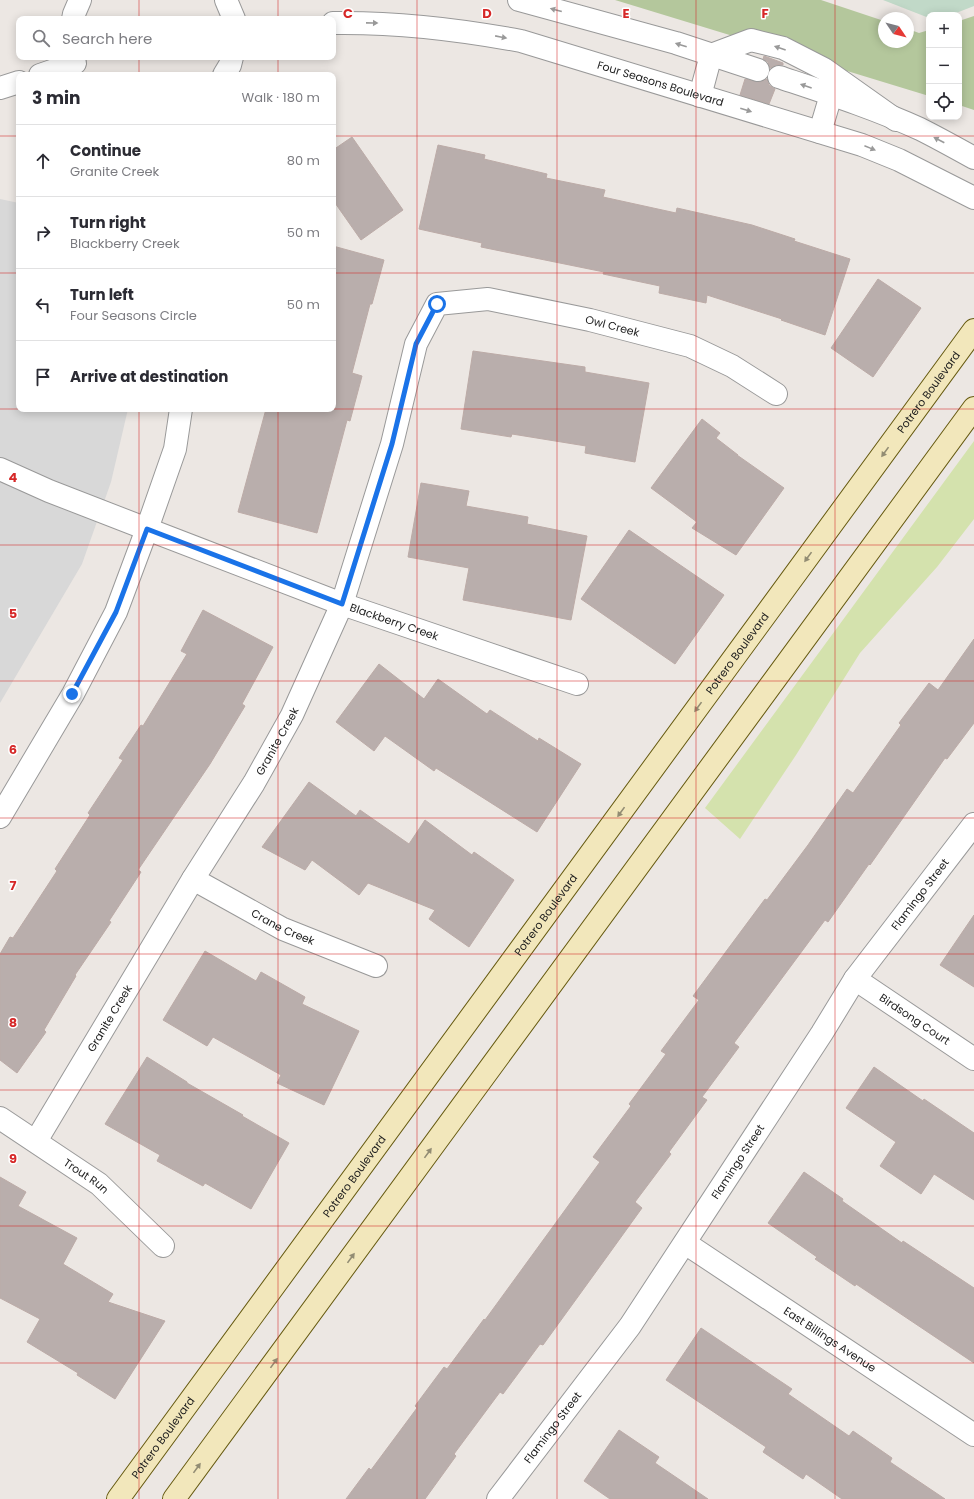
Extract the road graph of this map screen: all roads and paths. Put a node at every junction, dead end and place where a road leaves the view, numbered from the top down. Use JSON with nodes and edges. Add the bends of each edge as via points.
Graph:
{"nodes":[{"id":1,"x":80,"y":0,"type":"edge"},
{"id":2,"x":226,"y":0,"type":"edge"},
{"id":3,"x":520,"y":0,"type":"edge"},
{"id":4,"x":74,"y":16,"type":"edge"},
{"id":5,"x":233,"y":16,"type":"edge"},
{"id":6,"x":336,"y":23,"type":"edge"},
{"id":7,"x":712,"y":55,"type":"junction"},
{"id":8,"x":231,"y":60,"type":"edge"},
{"id":9,"x":77,"y":65,"type":"edge"},
{"id":10,"x":758,"y":70,"type":"dead end"},
{"id":11,"x":51,"y":72,"type":"edge"},
{"id":12,"x":226,"y":72,"type":"edge"},
{"id":13,"x":779,"y":77,"type":"dead end"},
{"id":14,"x":16,"y":83,"type":"edge"},
{"id":15,"x":0,"y":88,"type":"edge"},
{"id":16,"x":831,"y":95,"type":"junction"},
{"id":17,"x":700,"y":96,"type":"junction"},
{"id":18,"x":896,"y":120,"type":"junction"},
{"id":19,"x":820,"y":132,"type":"junction"},
{"id":20,"x":974,"y":158,"type":"edge"},
{"id":21,"x":974,"y":198,"type":"edge"},
{"id":22,"x":437,"y":304,"type":"joint"},
{"id":23,"x":974,"y":330,"type":"edge"},
{"id":24,"x":776,"y":394,"type":"dead end"},
{"id":25,"x":974,"y":408,"type":"edge"},
{"id":26,"x":181,"y":412,"type":"edge"},
{"id":27,"x":0,"y":469,"type":"edge"},
{"id":28,"x":147,"y":529,"type":"junction"},
{"id":29,"x":342,"y":604,"type":"junction"},
{"id":30,"x":577,"y":684,"type":"dead end"},
{"id":31,"x":0,"y":817,"type":"edge"},
{"id":32,"x":974,"y":824,"type":"edge"},
{"id":33,"x":193,"y":879,"type":"junction"},
{"id":34,"x":376,"y":966,"type":"dead end"},
{"id":35,"x":855,"y":979,"type":"junction"},
{"id":36,"x":974,"y":1059,"type":"edge"},
{"id":37,"x":0,"y":1118,"type":"edge"},
{"id":38,"x":36,"y":1141,"type":"junction"},
{"id":39,"x":685,"y":1243,"type":"junction"},
{"id":40,"x":163,"y":1246,"type":"dead end"},
{"id":41,"x":974,"y":1435,"type":"edge"},
{"id":42,"x":502,"y":1498,"type":"edge"},
{"id":43,"x":118,"y":1499,"type":"edge"},
{"id":44,"x":174,"y":1499,"type":"edge"}],
"edges":[{"from":1,"to":4,"type":"street"},
{"from":2,"to":5,"type":"street"},
{"from":7,"to":3,"type":"street","one_way":true},
{"from":6,"to":17,"type":"street","name":"Four Seasons Boulevard","one_way":true,"via":[[374,22],[420,26],[470,31],[521,41]]},
{"from":7,"to":10,"type":"street"},
{"from":7,"to":17,"type":"street"},
{"from":18,"to":7,"type":"street","one_way":true,"via":[[824,69],[783,48],[751,40]]},
{"from":8,"to":12,"type":"street"},
{"from":9,"to":11,"type":"street"},
{"from":16,"to":13,"type":"street","one_way":true},
{"from":14,"to":15,"type":"street"},
{"from":16,"to":18,"type":"street"},
{"from":16,"to":19,"type":"street"},
{"from":17,"to":19,"type":"street","name":"Four Seasons Boulevard","one_way":true},
{"from":20,"to":18,"type":"street","one_way":true,"via":[[920,129]]},
{"from":19,"to":21,"type":"street","name":"Four Seasons Boulevard","one_way":true,"via":[[899,160]]},
{"from":22,"to":24,"type":"street","name":"Owl Creek","via":[[488,299],[590,320],[690,346],[732,366]]},
{"from":22,"to":29,"type":"street","name":"Granite Creek","via":[[416,344],[392,444]]},
{"from":23,"to":43,"type":"street","name":"Potrero Boulevard","one_way":true},
{"from":44,"to":25,"type":"street","one_way":true},
{"from":26,"to":28,"type":"street","via":[[175,449]]},
{"from":27,"to":28,"type":"street","name":"Blackberry Creek"},
{"from":28,"to":29,"type":"street","name":"Blackberry Creek"},
{"from":28,"to":31,"type":"street","via":[[112,619],[72,694]]},
{"from":29,"to":30,"type":"street","name":"Blackberry Creek"},
{"from":29,"to":33,"type":"street","name":"Granite Creek","via":[[292,715],[254,782]]},
{"from":32,"to":35,"type":"street","name":"Flamingo Street"},
{"from":33,"to":34,"type":"street","name":"Crane Creek","via":[[283,929]]},
{"from":33,"to":38,"type":"street","name":"Granite Creek"},
{"from":35,"to":36,"type":"street","name":"Birdsong Court"},
{"from":35,"to":39,"type":"street","name":"Flamingo Street"},
{"from":37,"to":38,"type":"street","name":"Trout Run"},
{"from":38,"to":40,"type":"street","name":"Trout Run","via":[[99,1184]]},
{"from":39,"to":41,"type":"street","name":"East Billings Avenue"},
{"from":39,"to":42,"type":"street","name":"Flamingo Street","via":[[630,1326]]}]}
